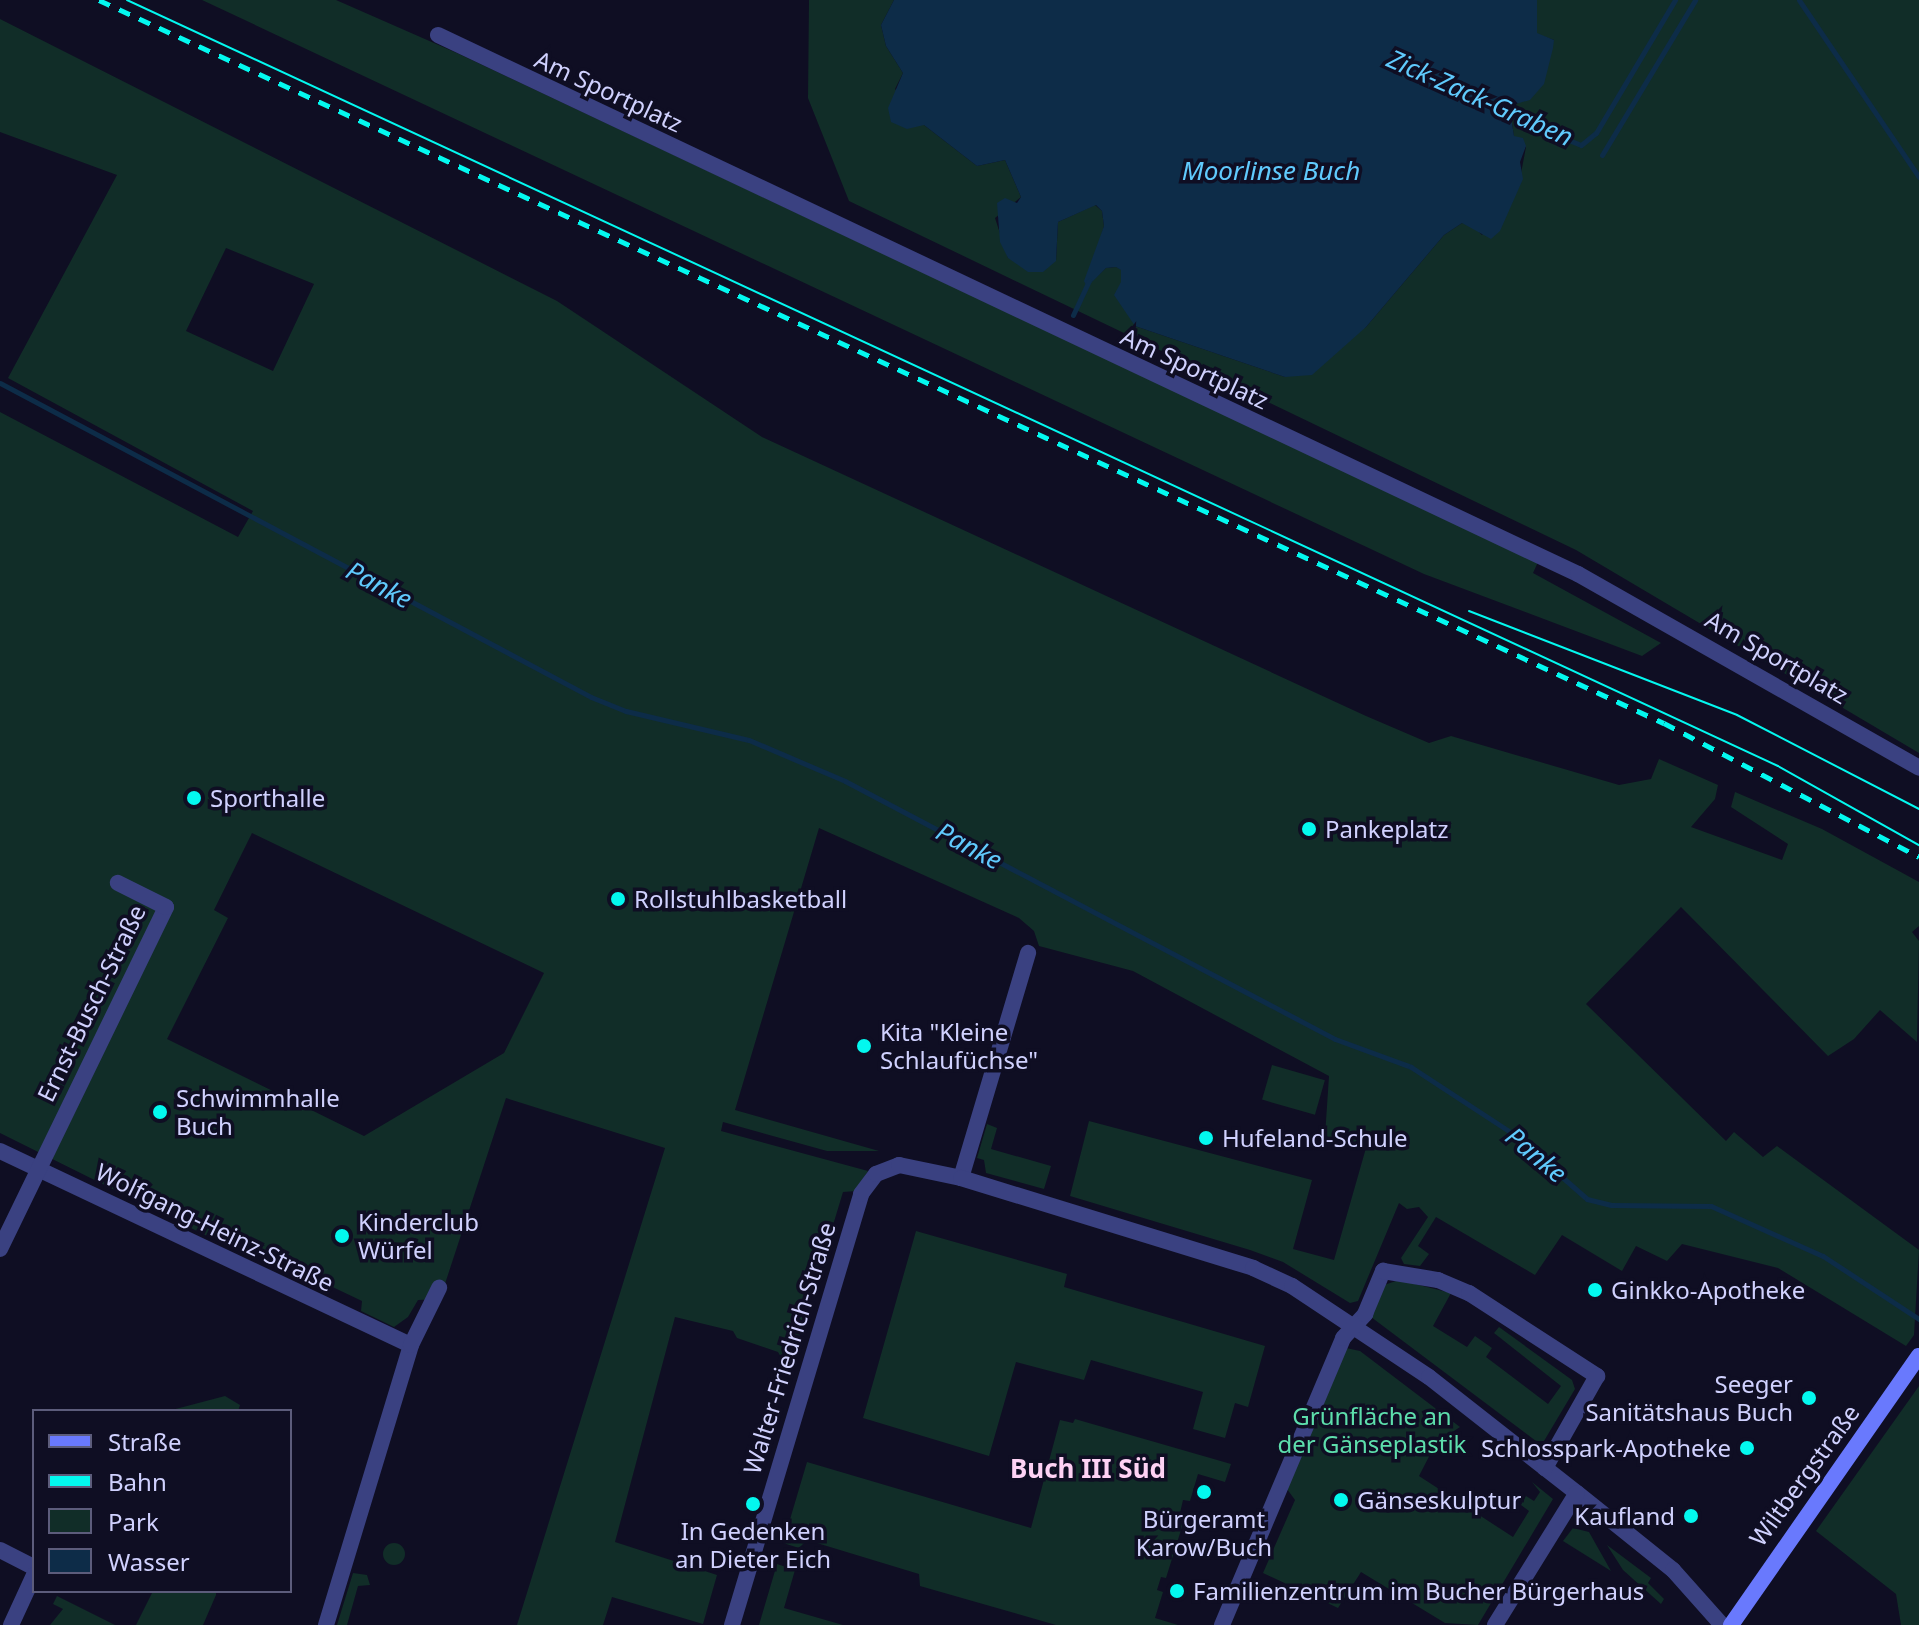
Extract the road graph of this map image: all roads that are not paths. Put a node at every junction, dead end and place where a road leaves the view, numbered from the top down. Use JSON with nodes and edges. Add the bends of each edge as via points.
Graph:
{"nodes":[{"id":1,"x":438,"y":35,"type":"dead end"},
{"id":2,"x":1919,"y":768,"type":"edge"},
{"id":3,"x":118,"y":883,"type":"dead end"},
{"id":4,"x":1028,"y":953,"type":"dead end"},
{"id":5,"x":0,"y":1151,"type":"edge"},
{"id":6,"x":36,"y":1168,"type":"junction"},
{"id":7,"x":961,"y":1178,"type":"junction"},
{"id":8,"x":0,"y":1249,"type":"edge"},
{"id":9,"x":439,"y":1288,"type":"dead end"},
{"id":10,"x":1355,"y":1324,"type":"junction"},
{"id":11,"x":411,"y":1345,"type":"junction"},
{"id":12,"x":1919,"y":1356,"type":"edge"},
{"id":13,"x":1545,"y":1468,"type":"junction"},
{"id":14,"x":1577,"y":1493,"type":"junction"},
{"id":15,"x":0,"y":1550,"type":"edge"},
{"id":16,"x":32,"y":1566,"type":"edge"},
{"id":17,"x":32,"y":1579,"type":"edge"},
{"id":18,"x":11,"y":1625,"type":"edge"},
{"id":19,"x":326,"y":1625,"type":"edge"},
{"id":20,"x":732,"y":1625,"type":"edge"},
{"id":21,"x":1222,"y":1625,"type":"edge"},
{"id":22,"x":1495,"y":1625,"type":"edge"},
{"id":23,"x":1722,"y":1625,"type":"edge"},
{"id":24,"x":1731,"y":1625,"type":"edge"}],
"edges":[{"from":1,"to":2,"type":"street","name":"Am Sportplatz","via":[[1578,574]]},
{"from":3,"to":6,"type":"street","name":"Ernst-Busch-Straße","via":[[166,907]]},
{"from":4,"to":7,"type":"street"},
{"from":5,"to":6,"type":"street","name":"Wolfgang-Heinz-Straße"},
{"from":6,"to":8,"type":"street"},
{"from":6,"to":11,"type":"street","name":"Wolfgang-Heinz-Straße"},
{"from":7,"to":10,"type":"street","name":"Walter-Friedrich-Straße","via":[[1253,1268]]},
{"from":7,"to":20,"type":"street","name":"Walter-Friedrich-Straße","via":[[899,1165],[876,1174],[861,1194]]},
{"from":9,"to":11,"type":"street"},
{"from":10,"to":13,"type":"street","name":"Walter-Friedrich-Straße"},
{"from":10,"to":13,"type":"street","via":[[1365,1314],[1383,1271],[1438,1280],[1469,1293],[1597,1376]]},
{"from":10,"to":21,"type":"street","via":[[1343,1338]]},
{"from":11,"to":19,"type":"street"},
{"from":12,"to":24,"type":"main road","name":"Wiltbergstraße"},
{"from":13,"to":14,"type":"street","name":"Walter-Friedrich-Straße"},
{"from":14,"to":22,"type":"street"},
{"from":14,"to":23,"type":"street","name":"Walter-Friedrich-Straße","via":[[1673,1570]]},
{"from":15,"to":16,"type":"street"},
{"from":17,"to":18,"type":"street"}]}
